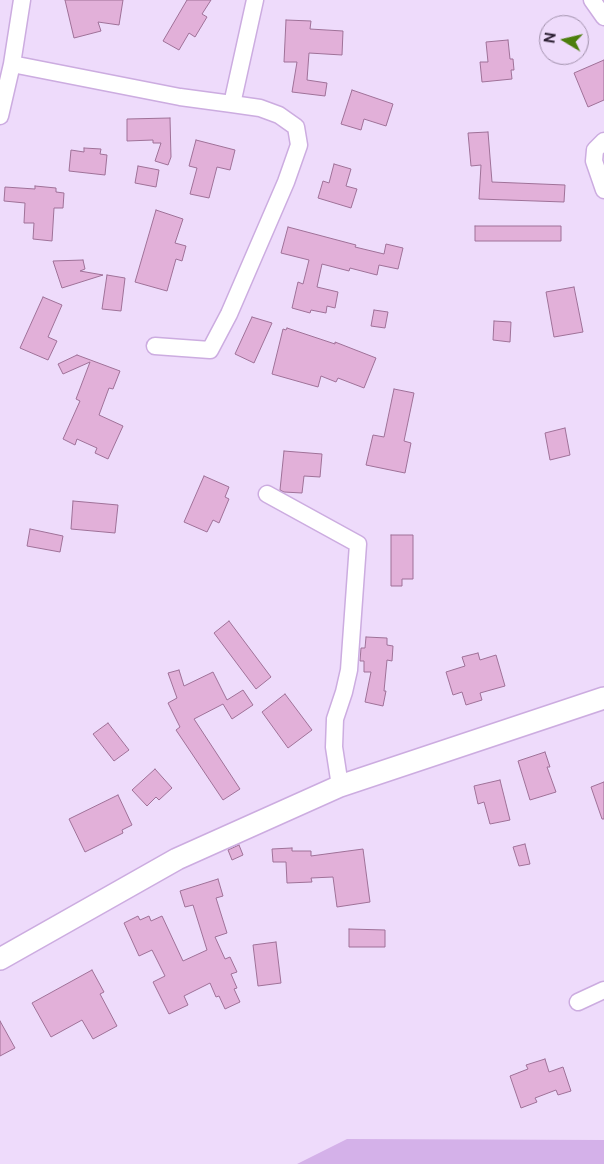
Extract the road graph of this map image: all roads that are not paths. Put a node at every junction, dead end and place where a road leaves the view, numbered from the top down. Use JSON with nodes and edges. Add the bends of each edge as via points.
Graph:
{"nodes":[{"id":1,"x":22,"y":0,"type":"edge"},
{"id":2,"x":255,"y":0,"type":"edge"},
{"id":3,"x":592,"y":0,"type":"edge"},
{"id":4,"x":604,"y":17,"type":"edge"},
{"id":5,"x":12,"y":64,"type":"junction"},
{"id":6,"x":232,"y":104,"type":"junction"},
{"id":7,"x":0,"y":116,"type":"edge"},
{"id":8,"x":604,"y":141,"type":"edge"},
{"id":9,"x":604,"y":190,"type":"edge"},
{"id":10,"x":155,"y":346,"type":"dead end"},
{"id":11,"x":267,"y":494,"type":"dead end"},
{"id":12,"x":604,"y":698,"type":"edge"},
{"id":13,"x":340,"y":786,"type":"junction"},
{"id":14,"x":0,"y":959,"type":"edge"},
{"id":15,"x":604,"y":990,"type":"edge"},
{"id":16,"x":578,"y":1002,"type":"dead end"}],
"edges":[{"from":1,"to":5,"type":"street"},
{"from":2,"to":6,"type":"street"},
{"from":3,"to":4,"type":"street"},
{"from":5,"to":6,"type":"street"},
{"from":5,"to":7,"type":"street"},
{"from":6,"to":10,"type":"street","via":[[260,108],[280,116],[296,127],[299,145],[229,314],[210,350]]},
{"from":8,"to":9,"type":"street","via":[[596,150],[594,161]]},
{"from":11,"to":13,"type":"street","via":[[358,544],[349,670],[334,719]]},
{"from":12,"to":13,"type":"street"},
{"from":13,"to":14,"type":"street","via":[[177,859]]},
{"from":15,"to":16,"type":"street"}]}
